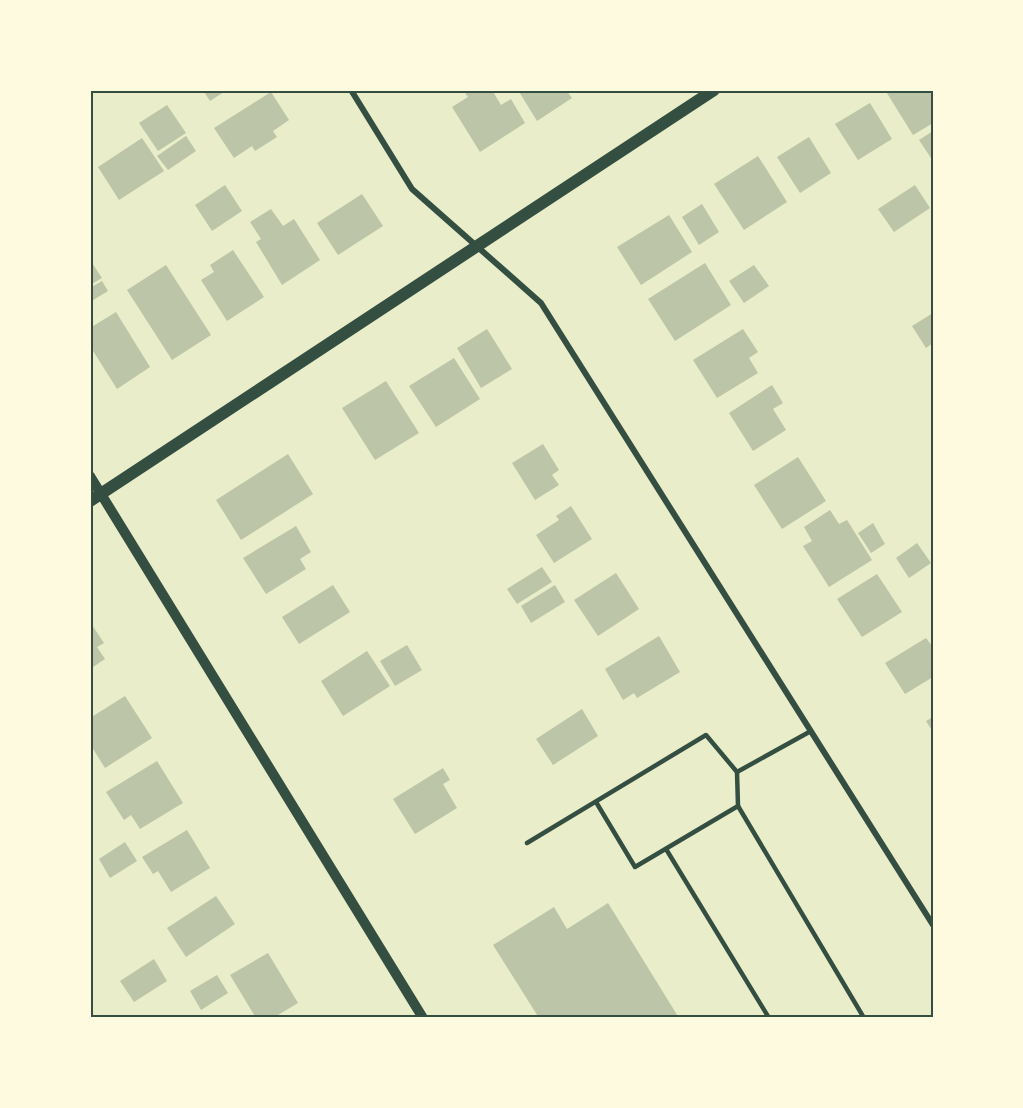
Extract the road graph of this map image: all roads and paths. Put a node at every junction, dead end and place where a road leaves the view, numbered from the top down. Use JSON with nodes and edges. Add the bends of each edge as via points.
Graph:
{"nodes":[{"id":1,"x":351,"y":90,"type":"edge"},
{"id":2,"x":714,"y":90,"type":"edge"},
{"id":3,"x":477,"y":245,"type":"junction"},
{"id":4,"x":90,"y":476,"type":"edge"},
{"id":5,"x":101,"y":494,"type":"junction"},
{"id":6,"x":90,"y":501,"type":"edge"},
{"id":7,"x":812,"y":731,"type":"junction"},
{"id":8,"x":736,"y":772,"type":"junction"},
{"id":9,"x":596,"y":802,"type":"junction"},
{"id":10,"x":738,"y":806,"type":"junction"},
{"id":11,"x":527,"y":843,"type":"dead end"},
{"id":12,"x":666,"y":849,"type":"junction"},
{"id":13,"x":933,"y":925,"type":"edge"},
{"id":14,"x":423,"y":1018,"type":"edge"},
{"id":15,"x":769,"y":1018,"type":"edge"},
{"id":16,"x":864,"y":1018,"type":"edge"}],
"edges":[{"from":1,"to":3,"type":"street","via":[[412,189]]},
{"from":2,"to":3,"type":"main road"},
{"from":3,"to":5,"type":"main road"},
{"from":3,"to":7,"type":"street","via":[[541,303]]},
{"from":4,"to":5,"type":"street"},
{"from":5,"to":6,"type":"main road"},
{"from":5,"to":14,"type":"street"},
{"from":7,"to":8,"type":"lane"},
{"from":7,"to":13,"type":"street"},
{"from":8,"to":9,"type":"lane","via":[[706,735]]},
{"from":8,"to":10,"type":"lane"},
{"from":9,"to":11,"type":"lane"},
{"from":9,"to":12,"type":"lane","via":[[635,867]]},
{"from":10,"to":12,"type":"lane"},
{"from":10,"to":16,"type":"lane"},
{"from":12,"to":15,"type":"lane"}]}
